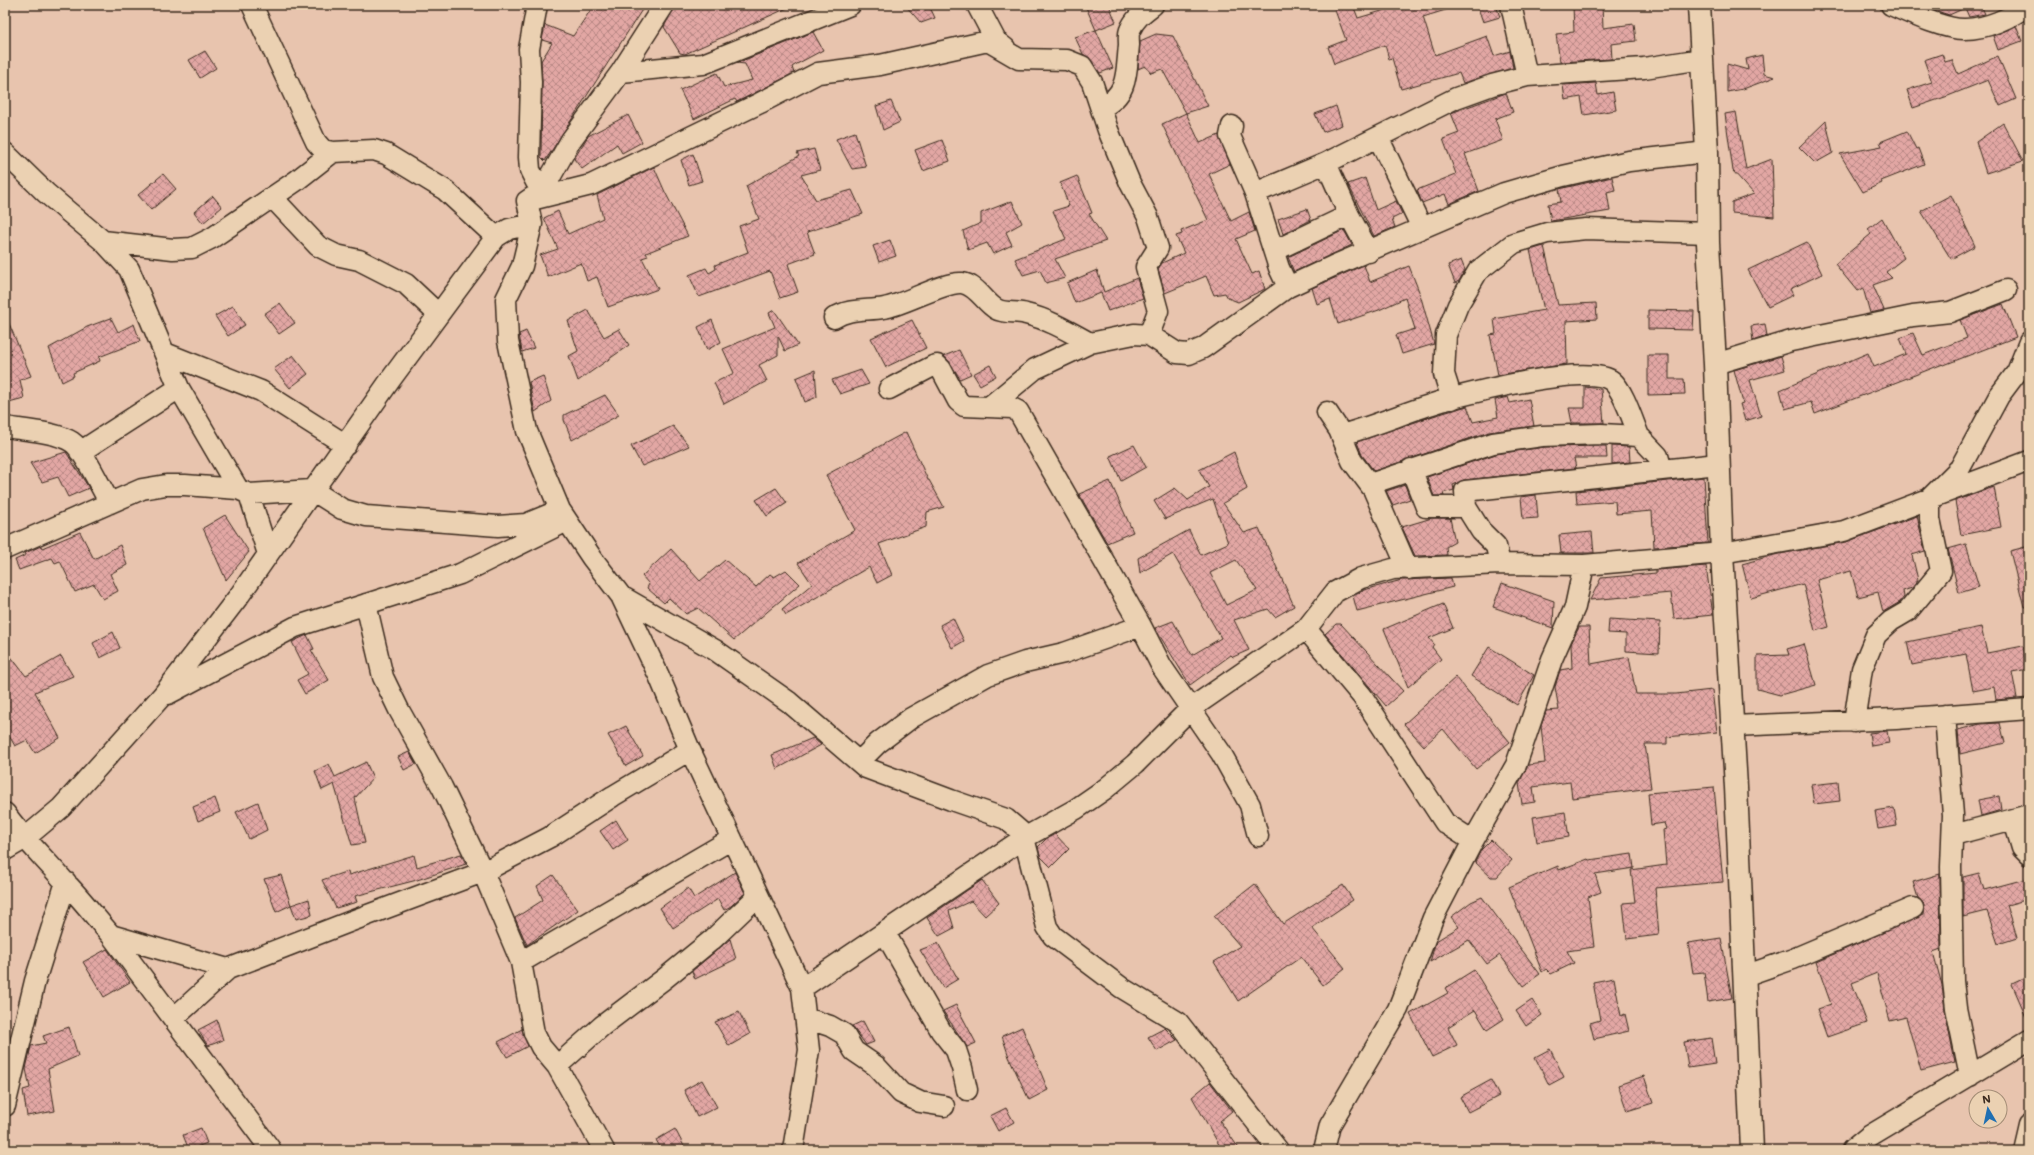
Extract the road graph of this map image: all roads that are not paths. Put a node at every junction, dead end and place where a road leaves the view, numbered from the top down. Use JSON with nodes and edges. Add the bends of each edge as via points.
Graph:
{"nodes":[{"id":1,"x":252,"y":5,"type":"edge"},
{"id":2,"x":536,"y":5,"type":"edge"},
{"id":3,"x":664,"y":5,"type":"edge"},
{"id":4,"x":850,"y":5,"type":"edge"},
{"id":5,"x":976,"y":5,"type":"edge"},
{"id":6,"x":1153,"y":5,"type":"edge"},
{"id":7,"x":1511,"y":5,"type":"edge"},
{"id":8,"x":1699,"y":5,"type":"edge"},
{"id":9,"x":1891,"y":5,"type":"edge"},
{"id":10,"x":2028,"y":5,"type":"edge"},
{"id":11,"x":1019,"y":59,"type":"junction"},
{"id":12,"x":1702,"y":59,"type":"junction"},
{"id":13,"x":621,"y":72,"type":"junction"},
{"id":14,"x":1528,"y":76,"type":"junction"},
{"id":15,"x":1101,"y":108,"type":"junction"},
{"id":16,"x":1232,"y":126,"type":"dead end"},
{"id":17,"x":1378,"y":137,"type":"junction"},
{"id":18,"x":333,"y":152,"type":"junction"},
{"id":19,"x":1707,"y":152,"type":"junction"},
{"id":20,"x":5,"y":153,"type":"edge"},
{"id":21,"x":1326,"y":163,"type":"junction"},
{"id":22,"x":543,"y":190,"type":"junction"},
{"id":23,"x":1255,"y":193,"type":"junction"},
{"id":24,"x":272,"y":197,"type":"junction"},
{"id":25,"x":527,"y":201,"type":"junction"},
{"id":26,"x":1349,"y":215,"type":"junction"},
{"id":27,"x":532,"y":224,"type":"junction"},
{"id":28,"x":1422,"y":228,"type":"junction"},
{"id":29,"x":1708,"y":233,"type":"junction"},
{"id":30,"x":496,"y":237,"type":"junction"},
{"id":31,"x":103,"y":241,"type":"junction"},
{"id":32,"x":1274,"y":251,"type":"junction"},
{"id":33,"x":1369,"y":252,"type":"junction"},
{"id":34,"x":1288,"y":287,"type":"junction"},
{"id":35,"x":2006,"y":290,"type":"dead end"},
{"id":36,"x":438,"y":314,"type":"junction"},
{"id":37,"x":834,"y":318,"type":"dead end"},
{"id":38,"x":1149,"y":335,"type":"junction"},
{"id":39,"x":1090,"y":343,"type":"junction"},
{"id":40,"x":2029,"y":343,"type":"edge"},
{"id":41,"x":165,"y":353,"type":"junction"},
{"id":42,"x":1715,"y":364,"type":"junction"},
{"id":43,"x":179,"y":388,"type":"junction"},
{"id":44,"x":889,"y":389,"type":"dead end"},
{"id":45,"x":1452,"y":399,"type":"junction"},
{"id":46,"x":989,"y":407,"type":"junction"},
{"id":47,"x":1327,"y":412,"type":"dead end"},
{"id":48,"x":5,"y":427,"type":"edge"},
{"id":49,"x":1341,"y":435,"type":"junction"},
{"id":50,"x":1639,"y":436,"type":"junction"},
{"id":51,"x":346,"y":445,"type":"junction"},
{"id":52,"x":80,"y":452,"type":"junction"},
{"id":53,"x":2029,"y":461,"type":"edge"},
{"id":54,"x":1718,"y":464,"type":"junction"},
{"id":55,"x":1411,"y":469,"type":"junction"},
{"id":56,"x":1662,"y":470,"type":"junction"},
{"id":57,"x":1370,"y":484,"type":"junction"},
{"id":58,"x":312,"y":490,"type":"junction"},
{"id":59,"x":244,"y":492,"type":"junction"},
{"id":60,"x":1930,"y":498,"type":"junction"},
{"id":61,"x":110,"y":503,"type":"junction"},
{"id":62,"x":1466,"y":507,"type":"junction"},
{"id":63,"x":563,"y":516,"type":"junction"},
{"id":64,"x":5,"y":549,"type":"edge"},
{"id":65,"x":1722,"y":553,"type":"junction"},
{"id":66,"x":268,"y":554,"type":"junction"},
{"id":67,"x":1500,"y":564,"type":"junction"},
{"id":68,"x":1584,"y":566,"type":"junction"},
{"id":69,"x":1408,"y":569,"type":"junction"},
{"id":70,"x":621,"y":596,"type":"junction"},
{"id":71,"x":366,"y":604,"type":"junction"},
{"id":72,"x":1141,"y":626,"type":"junction"},
{"id":73,"x":1306,"y":629,"type":"junction"},
{"id":74,"x":162,"y":696,"type":"junction"},
{"id":75,"x":1190,"y":709,"type":"junction"},
{"id":76,"x":2029,"y":709,"type":"edge"},
{"id":77,"x":1945,"y":715,"type":"junction"},
{"id":78,"x":1854,"y":722,"type":"junction"},
{"id":79,"x":1733,"y":726,"type":"junction"},
{"id":80,"x":690,"y":750,"type":"junction"},
{"id":81,"x":859,"y":762,"type":"junction"},
{"id":82,"x":5,"y":813,"type":"edge"},
{"id":83,"x":2021,"y":818,"type":"edge"},
{"id":84,"x":1953,"y":835,"type":"junction"},
{"id":85,"x":1258,"y":836,"type":"dead end"},
{"id":86,"x":1024,"y":838,"type":"junction"},
{"id":87,"x":24,"y":839,"type":"junction"},
{"id":88,"x":732,"y":839,"type":"junction"},
{"id":89,"x":1473,"y":841,"type":"junction"},
{"id":90,"x":5,"y":850,"type":"edge"},
{"id":91,"x":2029,"y":855,"type":"edge"},
{"id":92,"x":483,"y":872,"type":"junction"},
{"id":93,"x":66,"y":882,"type":"junction"},
{"id":94,"x":758,"y":896,"type":"junction"},
{"id":95,"x":1913,"y":908,"type":"dead end"},
{"id":96,"x":885,"y":933,"type":"junction"},
{"id":97,"x":111,"y":935,"type":"junction"},
{"id":98,"x":521,"y":962,"type":"junction"},
{"id":99,"x":228,"y":969,"type":"junction"},
{"id":100,"x":1744,"y":976,"type":"junction"},
{"id":101,"x":802,"y":988,"type":"junction"},
{"id":102,"x":174,"y":1018,"type":"junction"},
{"id":103,"x":806,"y":1018,"type":"junction"},
{"id":104,"x":2029,"y":1040,"type":"edge"},
{"id":105,"x":557,"y":1066,"type":"junction"},
{"id":106,"x":1970,"y":1076,"type":"junction"},
{"id":107,"x":967,"y":1090,"type":"dead end"},
{"id":108,"x":5,"y":1106,"type":"edge"},
{"id":109,"x":944,"y":1106,"type":"dead end"},
{"id":110,"x":2029,"y":1124,"type":"edge"},
{"id":111,"x":271,"y":1150,"type":"edge"},
{"id":112,"x":604,"y":1150,"type":"edge"},
{"id":113,"x":793,"y":1150,"type":"edge"},
{"id":114,"x":1278,"y":1150,"type":"edge"},
{"id":115,"x":1324,"y":1150,"type":"edge"},
{"id":116,"x":1752,"y":1150,"type":"edge"},
{"id":117,"x":1852,"y":1150,"type":"edge"},
{"id":118,"x":2023,"y":1150,"type":"edge"}],
"edges":[{"from":1,"to":18,"type":"street","via":[[316,142],[323,150]]},
{"from":2,"to":22,"type":"street","via":[[529,50],[529,157],[530,170]]},
{"from":3,"to":13,"type":"street"},
{"from":4,"to":13,"type":"street","via":[[703,64]]},
{"from":5,"to":11,"type":"street","via":[[996,41]]},
{"from":6,"to":15,"type":"street","via":[[1138,16],[1130,30],[1126,82],[1111,103]]},
{"from":7,"to":14,"type":"street"},
{"from":8,"to":12,"type":"street"},
{"from":9,"to":10,"type":"street","via":[[1938,24],[1964,30],[1987,25],[2015,14]]},
{"from":11,"to":15,"type":"street","via":[[1067,60],[1082,66],[1092,82]]},
{"from":11,"to":25,"type":"street","via":[[988,41],[880,65],[818,73],[591,185]]},
{"from":12,"to":14,"type":"street","via":[[1644,68]]},
{"from":12,"to":19,"type":"street"},
{"from":13,"to":22,"type":"street","via":[[571,140]]},
{"from":14,"to":17,"type":"street","via":[[1456,98]]},
{"from":15,"to":38,"type":"street","via":[[1130,183],[1148,217],[1158,248],[1146,267],[1158,311]]},
{"from":16,"to":23,"type":"street","via":[[1230,136]]},
{"from":17,"to":21,"type":"street"},
{"from":17,"to":28,"type":"street"},
{"from":18,"to":24,"type":"street"},
{"from":18,"to":30,"type":"street","via":[[374,150],[386,154],[445,190]]},
{"from":19,"to":28,"type":"street","via":[[1629,161],[1563,176],[1504,193]]},
{"from":19,"to":29,"type":"street"},
{"from":20,"to":31,"type":"street","via":[[46,193]]},
{"from":21,"to":23,"type":"street"},
{"from":21,"to":26,"type":"street"},
{"from":22,"to":25,"type":"street"},
{"from":23,"to":32,"type":"street"},
{"from":24,"to":31,"type":"street","via":[[212,238],[192,248],[173,249]]},
{"from":24,"to":36,"type":"street","via":[[318,246],[336,255],[359,260],[406,284]]},
{"from":25,"to":27,"type":"street"},
{"from":26,"to":32,"type":"street"},
{"from":26,"to":33,"type":"street"},
{"from":27,"to":30,"type":"street","via":[[509,229]]},
{"from":27,"to":63,"type":"street","via":[[522,266],[506,299],[508,341],[527,431]]},
{"from":28,"to":33,"type":"street"},
{"from":29,"to":42,"type":"street"},
{"from":29,"to":45,"type":"street","via":[[1586,229],[1547,233],[1514,243],[1478,271],[1458,305],[1446,335],[1444,374]]},
{"from":30,"to":36,"type":"street"},
{"from":31,"to":41,"type":"street","via":[[128,269]]},
{"from":32,"to":34,"type":"street"},
{"from":33,"to":34,"type":"street"},
{"from":34,"to":38,"type":"street","via":[[1203,348],[1189,354],[1177,353]]},
{"from":35,"to":42,"type":"street","via":[[1950,312],[1913,316],[1791,341]]},
{"from":36,"to":51,"type":"street"},
{"from":37,"to":39,"type":"street","via":[[841,313],[884,308],[962,283],[970,286],[996,309],[1026,313]]},
{"from":38,"to":39,"type":"street","via":[[1134,334]]},
{"from":39,"to":46,"type":"street","via":[[1035,369]]},
{"from":40,"to":60,"type":"street","via":[[2017,372],[1998,396],[1960,468]]},
{"from":41,"to":43,"type":"street"},
{"from":41,"to":51,"type":"street","via":[[261,391]]},
{"from":42,"to":54,"type":"street"},
{"from":43,"to":52,"type":"street"},
{"from":43,"to":59,"type":"street"},
{"from":44,"to":46,"type":"street","via":[[937,365],[958,401],[964,406]]},
{"from":45,"to":49,"type":"street"},
{"from":45,"to":50,"type":"street","via":[[1545,378],[1601,376],[1612,381],[1621,394]]},
{"from":46,"to":72,"type":"street","via":[[1012,408],[1018,411]]},
{"from":47,"to":49,"type":"street"},
{"from":48,"to":52,"type":"street","via":[[56,436],[72,442]]},
{"from":49,"to":57,"type":"street","via":[[1352,461]]},
{"from":50,"to":55,"type":"street","via":[[1542,436],[1493,443]]},
{"from":50,"to":56,"type":"street","via":[[1658,456]]},
{"from":51,"to":58,"type":"street"},
{"from":52,"to":61,"type":"street"},
{"from":53,"to":60,"type":"street"},
{"from":54,"to":56,"type":"street"},
{"from":54,"to":65,"type":"street"},
{"from":55,"to":57,"type":"street"},
{"from":55,"to":62,"type":"street","via":[[1426,507]]},
{"from":56,"to":62,"type":"street","via":[[1465,491]]},
{"from":57,"to":69,"type":"street"},
{"from":58,"to":59,"type":"street"},
{"from":58,"to":63,"type":"street","via":[[342,509],[366,516],[498,526],[526,524]]},
{"from":58,"to":66,"type":"street"},
{"from":59,"to":61,"type":"street","via":[[166,485],[142,489]]},
{"from":59,"to":66,"type":"street"},
{"from":60,"to":65,"type":"street","via":[[1844,531]]},
{"from":60,"to":78,"type":"street","via":[[1930,519],[1941,571],[1908,610],[1876,635],[1862,669]]},
{"from":61,"to":64,"type":"street"},
{"from":62,"to":67,"type":"street","via":[[1481,531],[1496,546]]},
{"from":63,"to":70,"type":"street"},
{"from":63,"to":71,"type":"street","via":[[460,574]]},
{"from":65,"to":68,"type":"street"},
{"from":65,"to":79,"type":"street"},
{"from":66,"to":74,"type":"street"},
{"from":67,"to":68,"type":"street"},
{"from":67,"to":69,"type":"street"},
{"from":68,"to":89,"type":"street","via":[[1576,607],[1552,659],[1516,765]]},
{"from":69,"to":73,"type":"street","via":[[1361,578],[1335,592]]},
{"from":70,"to":80,"type":"street"},
{"from":70,"to":81,"type":"street","via":[[716,650],[789,702]]},
{"from":71,"to":74,"type":"street","via":[[295,627]]},
{"from":71,"to":92,"type":"street","via":[[383,677],[442,786]]},
{"from":72,"to":75,"type":"street","via":[[1162,667]]},
{"from":72,"to":81,"type":"street","via":[[988,675],[911,718],[878,743]]},
{"from":73,"to":75,"type":"street"},
{"from":73,"to":89,"type":"street","via":[[1362,696],[1445,823]]},
{"from":74,"to":87,"type":"street","via":[[61,808]]},
{"from":75,"to":85,"type":"street","via":[[1221,753],[1250,805]]},
{"from":75,"to":86,"type":"street","via":[[1105,790]]},
{"from":76,"to":77,"type":"street"},
{"from":77,"to":78,"type":"street"},
{"from":77,"to":84,"type":"street"},
{"from":78,"to":79,"type":"street"},
{"from":79,"to":100,"type":"street"},
{"from":80,"to":88,"type":"street"},
{"from":80,"to":92,"type":"street","via":[[550,837]]},
{"from":81,"to":86,"type":"street","via":[[873,771],[1006,819]]},
{"from":82,"to":87,"type":"street"},
{"from":83,"to":84,"type":"street"},
{"from":83,"to":91,"type":"street","via":[[2022,848]]},
{"from":84,"to":106,"type":"street","via":[[1953,981]]},
{"from":86,"to":96,"type":"street"},
{"from":86,"to":114,"type":"street","via":[[1047,927],[1053,936],[1122,988],[1178,1022]]},
{"from":87,"to":90,"type":"street"},
{"from":87,"to":93,"type":"street"},
{"from":88,"to":94,"type":"street"},
{"from":88,"to":98,"type":"street"},
{"from":89,"to":115,"type":"street","via":[[1433,918],[1398,1009],[1330,1125]]},
{"from":92,"to":98,"type":"street"},
{"from":92,"to":99,"type":"street"},
{"from":93,"to":97,"type":"street"},
{"from":93,"to":108,"type":"street","via":[[34,981]]},
{"from":94,"to":101,"type":"street"},
{"from":94,"to":105,"type":"street","via":[[713,938],[602,1026]]},
{"from":95,"to":100,"type":"street","via":[[1793,959]]},
{"from":96,"to":101,"type":"street"},
{"from":96,"to":107,"type":"street","via":[[941,1030],[956,1050]]},
{"from":97,"to":99,"type":"street"},
{"from":97,"to":102,"type":"street"},
{"from":98,"to":105,"type":"street","via":[[534,1033],[541,1047]]},
{"from":99,"to":102,"type":"street"},
{"from":100,"to":116,"type":"street"},
{"from":101,"to":103,"type":"street"},
{"from":102,"to":111,"type":"street"},
{"from":103,"to":109,"type":"street","via":[[844,1034],[854,1051],[876,1066],[901,1093],[920,1102]]},
{"from":103,"to":113,"type":"street","via":[[809,1050]]},
{"from":104,"to":106,"type":"street"},
{"from":105,"to":112,"type":"street"},
{"from":106,"to":117,"type":"street","via":[[1869,1136]]},
{"from":110,"to":118,"type":"street"}]}
